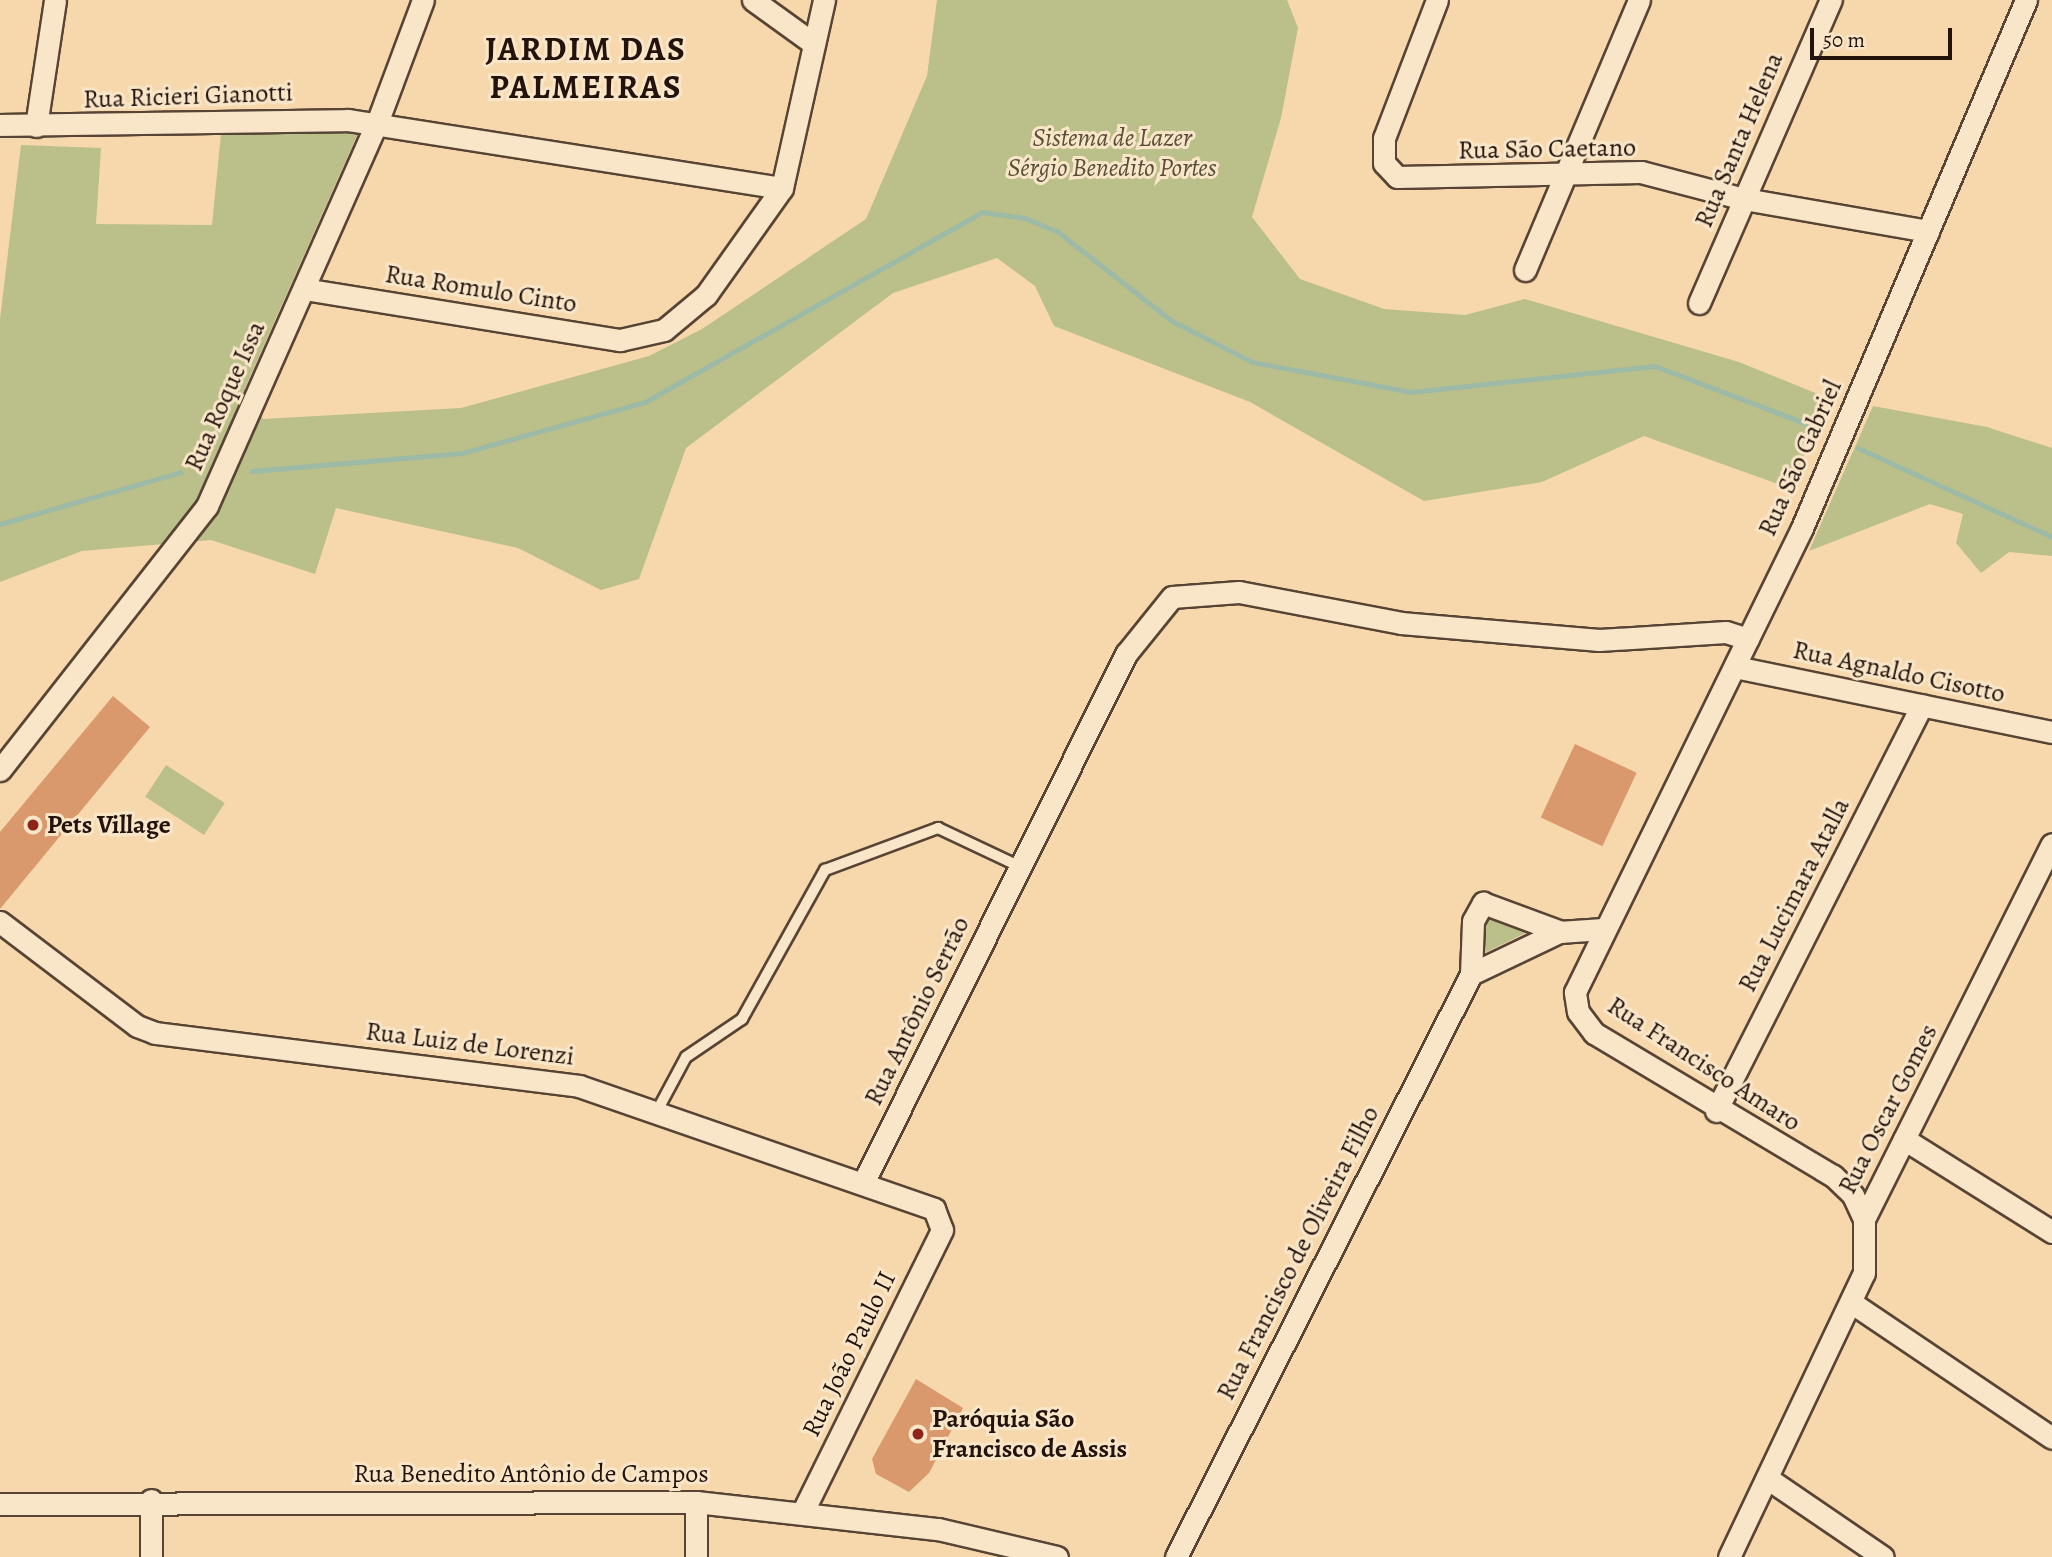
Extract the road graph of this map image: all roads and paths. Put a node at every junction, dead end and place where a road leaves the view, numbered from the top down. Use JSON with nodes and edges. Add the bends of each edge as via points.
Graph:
{"nodes":[{"id":1,"x":55,"y":0,"type":"edge"},
{"id":2,"x":423,"y":0,"type":"edge"},
{"id":3,"x":753,"y":0,"type":"edge"},
{"id":4,"x":824,"y":0,"type":"edge"},
{"id":5,"x":1437,"y":0,"type":"edge"},
{"id":6,"x":1639,"y":0,"type":"edge"},
{"id":7,"x":1831,"y":0,"type":"edge"},
{"id":8,"x":2025,"y":0,"type":"edge"},
{"id":9,"x":814,"y":44,"type":"junction"},
{"id":10,"x":377,"y":122,"type":"junction"},
{"id":11,"x":0,"y":125,"type":"edge"},
{"id":12,"x":36,"y":126,"type":"junction"},
{"id":13,"x":1565,"y":174,"type":"junction"},
{"id":14,"x":782,"y":188,"type":"junction"},
{"id":15,"x":1744,"y":199,"type":"junction"},
{"id":16,"x":1928,"y":231,"type":"junction"},
{"id":17,"x":1525,"y":270,"type":"dead end"},
{"id":18,"x":304,"y":289,"type":"junction"},
{"id":19,"x":1699,"y":303,"type":"dead end"},
{"id":20,"x":1748,"y":639,"type":"junction"},
{"id":21,"x":1735,"y":667,"type":"junction"},
{"id":22,"x":1922,"y":705,"type":"junction"},
{"id":23,"x":2052,"y":732,"type":"edge"},
{"id":24,"x":0,"y":771,"type":"edge"},
{"id":25,"x":2052,"y":844,"type":"edge"},
{"id":26,"x":1021,"y":867,"type":"junction"},
{"id":27,"x":0,"y":922,"type":"edge"},
{"id":28,"x":1603,"y":929,"type":"junction"},
{"id":29,"x":1561,"y":932,"type":"junction"},
{"id":30,"x":1471,"y":974,"type":"junction"},
{"id":31,"x":657,"y":1111,"type":"junction"},
{"id":32,"x":1716,"y":1111,"type":"junction"},
{"id":33,"x":1904,"y":1139,"type":"junction"},
{"id":34,"x":864,"y":1181,"type":"junction"},
{"id":35,"x":1864,"y":1219,"type":"junction"},
{"id":36,"x":942,"y":1220,"type":"joint"},
{"id":37,"x":2052,"y":1232,"type":"edge"},
{"id":38,"x":1852,"y":1303,"type":"junction"},
{"id":39,"x":2052,"y":1438,"type":"edge"},
{"id":40,"x":1767,"y":1478,"type":"junction"},
{"id":41,"x":151,"y":1500,"type":"junction"},
{"id":42,"x":696,"y":1502,"type":"junction"},
{"id":43,"x":0,"y":1504,"type":"edge"},
{"id":44,"x":803,"y":1511,"type":"junction"},
{"id":45,"x":151,"y":1557,"type":"edge"},
{"id":46,"x":696,"y":1557,"type":"edge"},
{"id":47,"x":1057,"y":1557,"type":"edge"},
{"id":48,"x":1176,"y":1557,"type":"edge"},
{"id":49,"x":1728,"y":1557,"type":"edge"},
{"id":50,"x":1882,"y":1557,"type":"edge"}],
"edges":[{"from":1,"to":12,"type":"street"},
{"from":2,"to":10,"type":"street","name":"Rua Roque Issa"},
{"from":3,"to":9,"type":"street"},
{"from":4,"to":9,"type":"street"},
{"from":5,"to":13,"type":"street","name":"Rua São Caetano","via":[[1387,124],[1382,149],[1388,169],[1417,181]]},
{"from":6,"to":13,"type":"street"},
{"from":7,"to":15,"type":"street","name":"Rua Santa Helena"},
{"from":8,"to":16,"type":"street","name":"Rua São Gabriel"},
{"from":9,"to":14,"type":"street"},
{"from":10,"to":12,"type":"street","name":"Rua Ricieri Gianotti"},
{"from":10,"to":14,"type":"street","name":"Rua Ricieri Gianotti"},
{"from":10,"to":18,"type":"street","name":"Rua Roque Issa"},
{"from":11,"to":12,"type":"street","name":"Rua Ricieri Gianotti"},
{"from":13,"to":15,"type":"street","name":"Rua São Caetano","via":[[1641,172]]},
{"from":13,"to":17,"type":"street"},
{"from":14,"to":18,"type":"street","name":"Rua Romulo Cinto","via":[[694,309],[649,336],[620,340]]},
{"from":15,"to":16,"type":"street","name":"Rua São Caetano"},
{"from":15,"to":19,"type":"street","name":"Rua Santa Helena"},
{"from":16,"to":20,"type":"street","name":"Rua São Gabriel"},
{"from":18,"to":24,"type":"street","name":"Rua Roque Issa","via":[[207,506]]},
{"from":20,"to":21,"type":"street","name":"Rua São Gabriel"},
{"from":20,"to":26,"type":"street","name":"Rua Antônio Serrão","via":[[1726,632],[1599,640],[1401,623],[1238,593],[1172,597],[1126,654]]},
{"from":21,"to":22,"type":"street","name":"Rua Agnaldo Cisotto"},
{"from":21,"to":28,"type":"street","name":"Rua São Gabriel"},
{"from":22,"to":23,"type":"street","name":"Rua Agnaldo Cisotto"},
{"from":22,"to":32,"type":"street","name":"Rua Lucimara Atalla"},
{"from":25,"to":33,"type":"street","name":"Rua Oscar Gomes"},
{"from":26,"to":31,"type":"lane","via":[[938,828],[825,870],[742,1019],[686,1057]]},
{"from":26,"to":34,"type":"street","name":"Rua Antônio Serrão"},
{"from":27,"to":31,"type":"street","name":"Rua Luiz de Lorenzi","via":[[137,1026],[155,1033],[579,1086]]},
{"from":28,"to":29,"type":"street","name":"Rua Francisco de Oliveira Filho"},
{"from":28,"to":32,"type":"street","name":"Rua Francisco Amaro","via":[[1576,988],[1578,1012],[1594,1033]]},
{"from":29,"to":30,"type":"street","name":"Rua Francisco de Oliveira Filho"},
{"from":29,"to":30,"type":"street","name":"Rua Francisco de Oliveira Filho","via":[[1483,903],[1473,922]]},
{"from":30,"to":48,"type":"street","name":"Rua Francisco de Oliveira Filho"},
{"from":31,"to":34,"type":"street","name":"Rua Luiz de Lorenzi"},
{"from":32,"to":35,"type":"street","name":"Rua Francisco Amaro","via":[[1833,1176],[1853,1195]]},
{"from":33,"to":35,"type":"street","name":"Rua Oscar Gomes"},
{"from":33,"to":37,"type":"street"},
{"from":34,"to":36,"type":"street","name":"Rua Luiz de Lorenzi","via":[[923,1202]]},
{"from":35,"to":38,"type":"street","name":"Rua Oscar Gomes","via":[[1868,1253]]},
{"from":36,"to":44,"type":"street","name":"Rua João Paulo II"},
{"from":38,"to":39,"type":"street"},
{"from":38,"to":40,"type":"street","name":"Rua Oscar Gomes"},
{"from":40,"to":49,"type":"street","name":"Rua Oscar Gomes"},
{"from":40,"to":50,"type":"street"},
{"from":41,"to":42,"type":"street","name":"Rua Benedito Antônio de Campos"},
{"from":41,"to":43,"type":"street","name":"Rua Benedito Antônio de Campos"},
{"from":41,"to":45,"type":"street"},
{"from":42,"to":44,"type":"street","name":"Rua Benedito Antônio de Campos"},
{"from":42,"to":46,"type":"street"},
{"from":44,"to":47,"type":"street","name":"Rua Benedito Antônio de Campos","via":[[937,1529]]}]}
